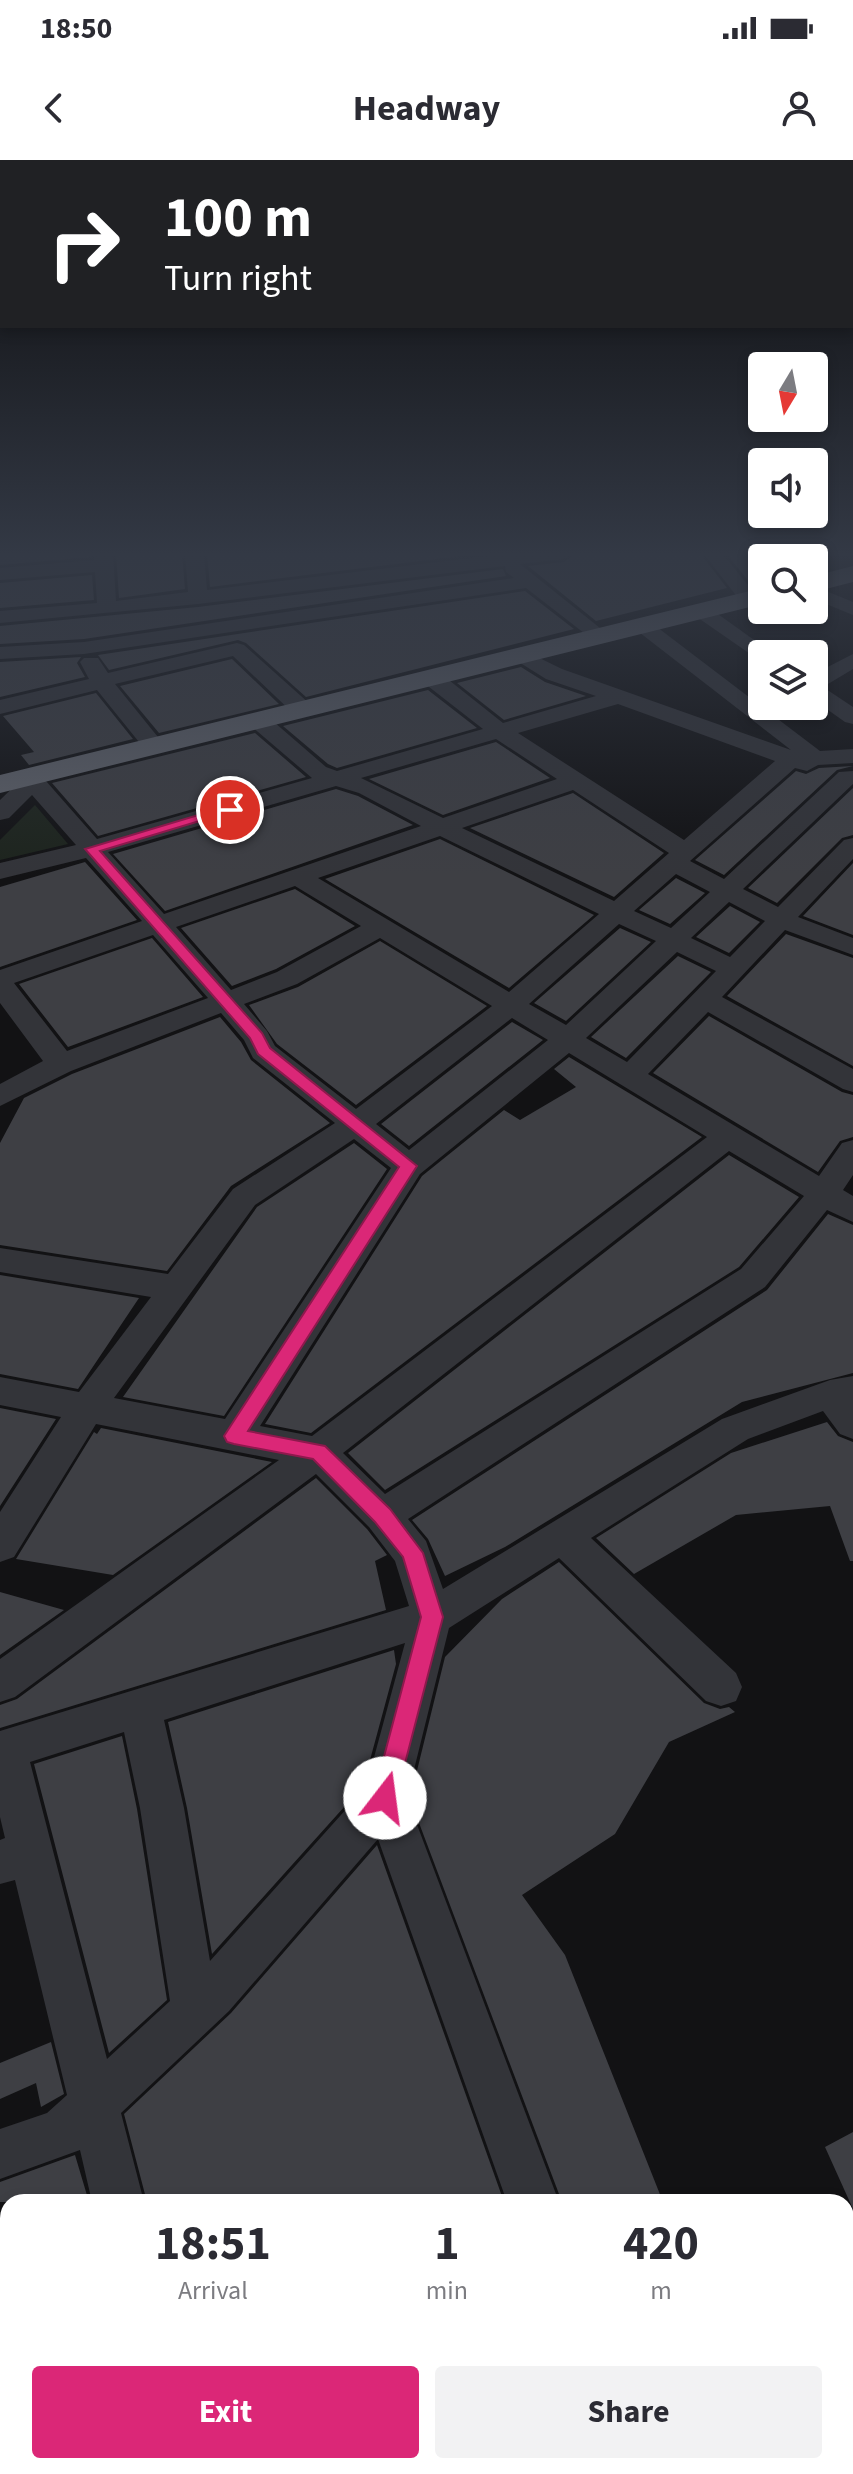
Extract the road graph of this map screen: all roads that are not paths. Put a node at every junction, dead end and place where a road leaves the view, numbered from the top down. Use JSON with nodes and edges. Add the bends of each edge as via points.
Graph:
{"nodes":[{"id":1,"x":91,"y":661,"type":"edge"},
{"id":2,"x":188,"y":661,"type":"edge"},
{"id":3,"x":250,"y":661,"type":"edge"},
{"id":4,"x":498,"y":661,"type":"edge"},
{"id":5,"x":531,"y":661,"type":"edge"},
{"id":6,"x":686,"y":661,"type":"edge"},
{"id":7,"x":851,"y":661,"type":"edge"},
{"id":8,"x":828,"y":675,"type":"edge"},
{"id":9,"x":432,"y":678,"type":"junction"},
{"id":10,"x":102,"y":682,"type":"junction"},
{"id":11,"x":618,"y":697,"type":"junction"},
{"id":12,"x":828,"y":700,"type":"edge"},
{"id":13,"x":0,"y":707,"type":"edge"},
{"id":14,"x":303,"y":710,"type":"junction"},
{"id":15,"x":853,"y":717,"type":"edge"},
{"id":16,"x":259,"y":721,"type":"junction"},
{"id":17,"x":499,"y":731,"type":"junction"},
{"id":18,"x":155,"y":747,"type":"junction"},
{"id":19,"x":803,"y":758,"type":"junction"},
{"id":20,"x":851,"y":771,"type":"edge"},
{"id":21,"x":36,"y":778,"type":"junction"},
{"id":22,"x":340,"y":778,"type":"junction"},
{"id":23,"x":578,"y":780,"type":"junction"},
{"id":24,"x":0,"y":784,"type":"edge"},
{"id":25,"x":0,"y":813,"type":"edge"},
{"id":26,"x":441,"y":827,"type":"junction"},
{"id":27,"x":853,"y":845,"type":"edge"},
{"id":28,"x":91,"y":849,"type":"junction"},
{"id":29,"x":679,"y":857,"type":"junction"},
{"id":30,"x":0,"y":871,"type":"edge"},
{"id":31,"x":298,"y":877,"type":"junction"},
{"id":32,"x":726,"y":890,"type":"junction"},
{"id":33,"x":616,"y":912,"type":"junction"},
{"id":34,"x":782,"y":920,"type":"junction"},
{"id":35,"x":159,"y":925,"type":"junction"},
{"id":36,"x":378,"y":928,"type":"junction"},
{"id":37,"x":673,"y":940,"type":"junction"},
{"id":38,"x":853,"y":947,"type":"edge"},
{"id":39,"x":734,"y":969,"type":"junction"},
{"id":40,"x":0,"y":982,"type":"edge"},
{"id":41,"x":706,"y":999,"type":"junction"},
{"id":42,"x":226,"y":1001,"type":"junction"},
{"id":43,"x":510,"y":1006,"type":"junction"},
{"id":44,"x":567,"y":1040,"type":"junction"},
{"id":45,"x":61,"y":1064,"type":"junction"},
{"id":46,"x":629,"y":1077,"type":"junction"},
{"id":47,"x":853,"y":1082,"type":"edge"},
{"id":48,"x":0,"y":1096,"type":"edge"},
{"id":49,"x":355,"y":1125,"type":"junction"},
{"id":50,"x":728,"y":1136,"type":"junction"},
{"id":51,"x":853,"y":1151,"type":"edge"},
{"id":52,"x":409,"y":1166,"type":"junction"},
{"id":53,"x":824,"y":1193,"type":"junction"},
{"id":54,"x":853,"y":1211,"type":"edge"},
{"id":55,"x":0,"y":1260,"type":"edge"},
{"id":56,"x":176,"y":1288,"type":"junction"},
{"id":57,"x":0,"y":1391,"type":"edge"},
{"id":58,"x":842,"y":1392,"type":"edge"},
{"id":59,"x":86,"y":1409,"type":"junction"},
{"id":60,"x":853,"y":1424,"type":"edge"},
{"id":61,"x":234,"y":1436,"type":"junction"},
{"id":62,"x":318,"y":1452,"type":"junction"},
{"id":63,"x":382,"y":1516,"type":"junction"},
{"id":64,"x":563,"y":1537,"type":"junction"},
{"id":65,"x":2,"y":1538,"type":"edge"},
{"id":66,"x":432,"y":1617,"type":"junction"},
{"id":67,"x":0,"y":1683,"type":"edge"},
{"id":68,"x":721,"y":1687,"type":"dead end"},
{"id":69,"x":140,"y":1707,"type":"junction"},
{"id":70,"x":3,"y":1750,"type":"edge"},
{"id":71,"x":385,"y":1798,"type":"junction"},
{"id":72,"x":16,"y":1858,"type":"edge"},
{"id":73,"x":195,"y":2010,"type":"junction"},
{"id":74,"x":93,"y":2105,"type":"junction"},
{"id":75,"x":0,"y":2154,"type":"edge"},
{"id":76,"x":116,"y":2194,"type":"edge"},
{"id":77,"x":530,"y":2194,"type":"edge"}],
"edges":[{"from":1,"to":10,"type":"street"},
{"from":2,"to":10,"type":"street"},
{"from":3,"to":14,"type":"street"},
{"from":4,"to":9,"type":"highway"},
{"from":5,"to":11,"type":"street"},
{"from":6,"to":19,"type":"street"},
{"from":7,"to":8,"type":"street"},
{"from":9,"to":14,"type":"highway"},
{"from":9,"to":17,"type":"street"},
{"from":10,"to":13,"type":"street"},
{"from":10,"to":18,"type":"street"},
{"from":11,"to":17,"type":"street"},
{"from":11,"to":19,"type":"street"},
{"from":12,"to":15,"type":"street"},
{"from":14,"to":16,"type":"highway"},
{"from":16,"to":18,"type":"highway"},
{"from":16,"to":22,"type":"street","via":[[318,772]]},
{"from":17,"to":22,"type":"street"},
{"from":17,"to":23,"type":"street"},
{"from":18,"to":21,"type":"highway"},
{"from":19,"to":20,"type":"street"},
{"from":19,"to":29,"type":"street"},
{"from":20,"to":32,"type":"street"},
{"from":21,"to":24,"type":"highway"},
{"from":21,"to":25,"type":"street"},
{"from":21,"to":28,"type":"street"},
{"from":22,"to":26,"type":"street"},
{"from":22,"to":28,"type":"street"},
{"from":23,"to":26,"type":"street"},
{"from":23,"to":29,"type":"street"},
{"from":26,"to":31,"type":"street"},
{"from":26,"to":33,"type":"street"},
{"from":27,"to":34,"type":"street"},
{"from":28,"to":30,"type":"street"},
{"from":28,"to":35,"type":"street"},
{"from":29,"to":32,"type":"street"},
{"from":29,"to":33,"type":"street"},
{"from":31,"to":35,"type":"street"},
{"from":31,"to":36,"type":"street"},
{"from":32,"to":34,"type":"street"},
{"from":32,"to":37,"type":"street"},
{"from":33,"to":37,"type":"street"},
{"from":33,"to":43,"type":"street"},
{"from":34,"to":38,"type":"street"},
{"from":34,"to":39,"type":"street"},
{"from":35,"to":40,"type":"street"},
{"from":35,"to":42,"type":"street"},
{"from":36,"to":42,"type":"street","via":[[287,978]]},
{"from":36,"to":43,"type":"street"},
{"from":37,"to":39,"type":"street"},
{"from":37,"to":44,"type":"street"},
{"from":39,"to":41,"type":"street"},
{"from":40,"to":45,"type":"street"},
{"from":41,"to":46,"type":"street"},
{"from":41,"to":47,"type":"street"},
{"from":42,"to":45,"type":"street"},
{"from":42,"to":49,"type":"street","via":[[263,1051]]},
{"from":43,"to":44,"type":"street"},
{"from":43,"to":49,"type":"street"},
{"from":44,"to":46,"type":"street"},
{"from":44,"to":52,"type":"street"},
{"from":45,"to":48,"type":"street"},
{"from":46,"to":50,"type":"street"},
{"from":49,"to":52,"type":"street"},
{"from":49,"to":56,"type":"street","via":[[244,1197]]},
{"from":50,"to":53,"type":"street"},
{"from":50,"to":62,"type":"street"},
{"from":51,"to":53,"type":"street"},
{"from":52,"to":61,"type":"street"},
{"from":53,"to":54,"type":"street"},
{"from":53,"to":63,"type":"street","via":[[753,1278]]},
{"from":55,"to":56,"type":"street"},
{"from":56,"to":59,"type":"street"},
{"from":57,"to":59,"type":"street"},
{"from":58,"to":60,"type":"street"},
{"from":58,"to":64,"type":"street","via":[[735,1429]]},
{"from":59,"to":61,"type":"street"},
{"from":59,"to":65,"type":"street"},
{"from":61,"to":62,"type":"street"},
{"from":62,"to":63,"type":"street"},
{"from":62,"to":67,"type":"street"},
{"from":63,"to":66,"type":"street","via":[[412,1553]]},
{"from":64,"to":66,"type":"street"},
{"from":64,"to":68,"type":"street"},
{"from":66,"to":69,"type":"street"},
{"from":66,"to":71,"type":"street"},
{"from":69,"to":70,"type":"street"},
{"from":69,"to":73,"type":"street"},
{"from":70,"to":72,"type":"street"},
{"from":71,"to":73,"type":"street"},
{"from":71,"to":77,"type":"street"},
{"from":72,"to":74,"type":"street"},
{"from":73,"to":74,"type":"street"},
{"from":74,"to":75,"type":"street","via":[[62,2133]]},
{"from":74,"to":76,"type":"street"}]}
